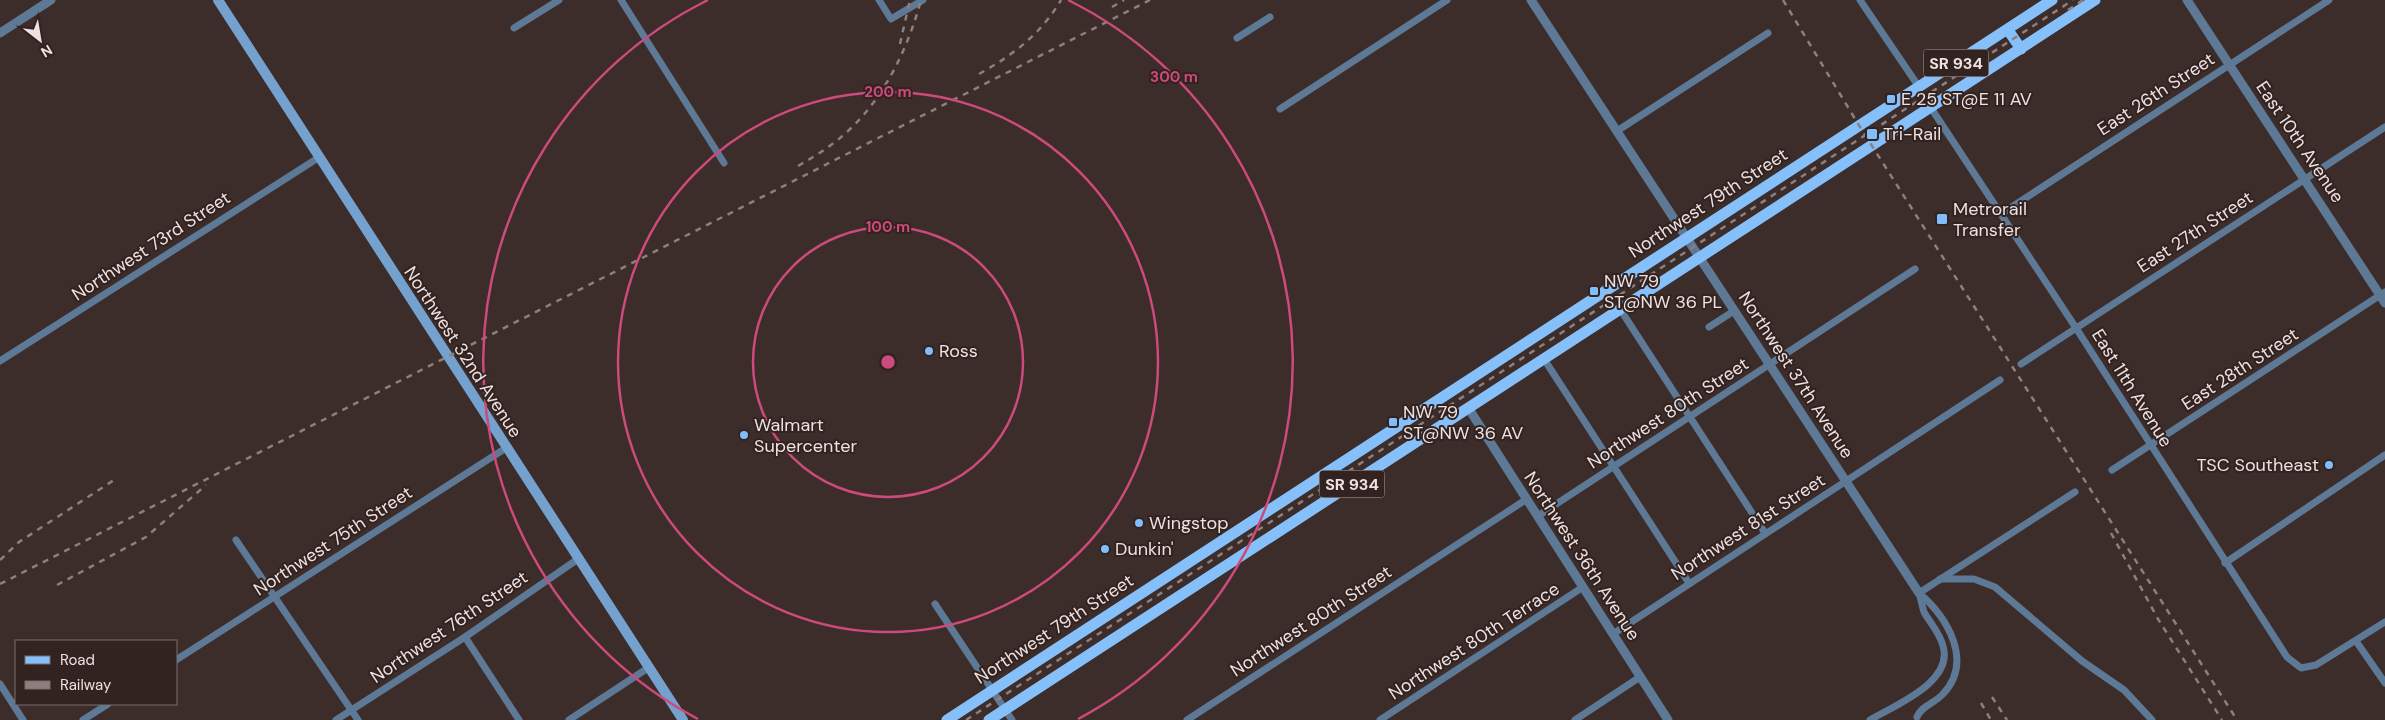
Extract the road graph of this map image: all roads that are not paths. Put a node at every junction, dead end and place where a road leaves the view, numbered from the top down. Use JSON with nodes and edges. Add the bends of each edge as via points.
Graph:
{"nodes":[{"id":1,"x":51,"y":0,"type":"edge"},
{"id":2,"x":218,"y":0,"type":"edge"},
{"id":3,"x":560,"y":0,"type":"edge"},
{"id":4,"x":621,"y":0,"type":"edge"},
{"id":5,"x":879,"y":0,"type":"edge"},
{"id":6,"x":923,"y":0,"type":"edge"},
{"id":7,"x":1448,"y":0,"type":"edge"},
{"id":8,"x":1531,"y":0,"type":"edge"},
{"id":9,"x":1860,"y":0,"type":"edge"},
{"id":10,"x":2052,"y":0,"type":"edge"},
{"id":11,"x":2095,"y":0,"type":"edge"},
{"id":12,"x":2187,"y":0,"type":"edge"},
{"id":13,"x":2329,"y":0,"type":"edge"},
{"id":14,"x":1270,"y":17,"type":"dead end"},
{"id":15,"x":514,"y":28,"type":"dead end"},
{"id":16,"x":2008,"y":30,"type":"junction"},
{"id":17,"x":0,"y":33,"type":"edge"},
{"id":18,"x":1768,"y":33,"type":"dead end"},
{"id":19,"x":1237,"y":38,"type":"dead end"},
{"id":20,"x":2021,"y":49,"type":"junction"},
{"id":21,"x":2228,"y":64,"type":"junction"},
{"id":22,"x":1919,"y":87,"type":"junction"},
{"id":23,"x":1931,"y":108,"type":"junction"},
{"id":24,"x":1280,"y":109,"type":"dead end"},
{"id":25,"x":2385,"y":127,"type":"edge"},
{"id":26,"x":1617,"y":131,"type":"junction"},
{"id":27,"x":318,"y":158,"type":"junction"},
{"id":28,"x":724,"y":163,"type":"dead end"},
{"id":29,"x":2305,"y":178,"type":"junction"},
{"id":30,"x":2001,"y":214,"type":"junction"},
{"id":31,"x":1686,"y":237,"type":"junction"},
{"id":32,"x":1699,"y":257,"type":"junction"},
{"id":33,"x":1915,"y":269,"type":"dead end"},
{"id":34,"x":2383,"y":297,"type":"edge"},
{"id":35,"x":1620,"y":309,"type":"junction"},
{"id":36,"x":1734,"y":311,"type":"junction"},
{"id":37,"x":1709,"y":327,"type":"dead end"},
{"id":38,"x":2076,"y":328,"type":"junction"},
{"id":39,"x":1544,"y":359,"type":"junction"},
{"id":40,"x":0,"y":361,"type":"edge"},
{"id":41,"x":2021,"y":364,"type":"dead end"},
{"id":42,"x":1770,"y":365,"type":"junction"},
{"id":43,"x":2000,"y":380,"type":"dead end"},
{"id":44,"x":1468,"y":409,"type":"junction"},
{"id":45,"x":1690,"y":415,"type":"junction"},
{"id":46,"x":2150,"y":445,"type":"junction"},
{"id":47,"x":506,"y":448,"type":"junction"},
{"id":48,"x":2385,"y":456,"type":"edge"},
{"id":49,"x":1613,"y":467,"type":"junction"},
{"id":50,"x":2112,"y":470,"type":"dead end"},
{"id":51,"x":1846,"y":481,"type":"junction"},
{"id":52,"x":2075,"y":492,"type":"dead end"},
{"id":53,"x":1527,"y":499,"type":"junction"},
{"id":54,"x":1538,"y":516,"type":"junction"},
{"id":55,"x":1765,"y":533,"type":"junction"},
{"id":56,"x":236,"y":540,"type":"dead end"},
{"id":57,"x":578,"y":559,"type":"junction"},
{"id":58,"x":2225,"y":562,"type":"junction"},
{"id":59,"x":1940,"y":579,"type":"junction"},
{"id":60,"x":1689,"y":583,"type":"junction"},
{"id":61,"x":1583,"y":587,"type":"junction"},
{"id":62,"x":1919,"y":593,"type":"junction"},
{"id":63,"x":274,"y":597,"type":"junction"},
{"id":64,"x":935,"y":604,"type":"dead end"},
{"id":65,"x":2385,"y":622,"type":"edge"},
{"id":66,"x":1613,"y":634,"type":"junction"},
{"id":67,"x":465,"y":636,"type":"junction"},
{"id":68,"x":2356,"y":641,"type":"junction"},
{"id":69,"x":178,"y":659,"type":"edge"},
{"id":70,"x":648,"y":668,"type":"junction"},
{"id":71,"x":1640,"y":677,"type":"junction"},
{"id":72,"x":2385,"y":683,"type":"edge"},
{"id":73,"x":0,"y":684,"type":"edge"},
{"id":74,"x":992,"y":690,"type":"junction"},
{"id":75,"x":106,"y":705,"type":"edge"},
{"id":76,"x":1005,"y":709,"type":"junction"},
{"id":77,"x":351,"y":710,"type":"junction"},
{"id":78,"x":1917,"y":717,"type":"dead end"},
{"id":79,"x":23,"y":720,"type":"edge"},
{"id":80,"x":83,"y":720,"type":"edge"},
{"id":81,"x":336,"y":720,"type":"edge"},
{"id":82,"x":358,"y":720,"type":"edge"},
{"id":83,"x":519,"y":720,"type":"edge"},
{"id":84,"x":570,"y":720,"type":"edge"},
{"id":85,"x":683,"y":720,"type":"edge"},
{"id":86,"x":947,"y":720,"type":"edge"},
{"id":87,"x":989,"y":720,"type":"edge"},
{"id":88,"x":1012,"y":720,"type":"edge"},
{"id":89,"x":1187,"y":720,"type":"edge"},
{"id":90,"x":1380,"y":720,"type":"edge"},
{"id":91,"x":1575,"y":720,"type":"edge"},
{"id":92,"x":1668,"y":720,"type":"edge"},
{"id":93,"x":1870,"y":720,"type":"edge"},
{"id":94,"x":2152,"y":720,"type":"edge"}],
"edges":[{"from":1,"to":17,"type":"street"},
{"from":2,"to":27,"type":"main road","name":"Northwest 32nd Avenue"},
{"from":3,"to":15,"type":"street"},
{"from":4,"to":28,"type":"street"},
{"from":5,"to":6,"type":"street","via":[[891,19]]},
{"from":7,"to":24,"type":"street"},
{"from":8,"to":26,"type":"street","name":"Northwest 37th Avenue"},
{"from":9,"to":22,"type":"street"},
{"from":10,"to":16,"type":"main road","number":"SR 934"},
{"from":11,"to":20,"type":"main road","number":"SR 934"},
{"from":12,"to":21,"type":"street","name":"East 10th Avenue"},
{"from":13,"to":21,"type":"street","name":"East 26th Street"},
{"from":14,"to":19,"type":"street"},
{"from":16,"to":20,"type":"main road"},
{"from":16,"to":22,"type":"main road","number":"SR 934"},
{"from":18,"to":26,"type":"street"},
{"from":20,"to":23,"type":"main road","number":"SR 934"},
{"from":21,"to":29,"type":"street","name":"East 10th Avenue"},
{"from":21,"to":30,"type":"street","name":"East 26th Street"},
{"from":22,"to":31,"type":"main road","name":"Northwest 79th Street","number":"SR 934"},
{"from":23,"to":30,"type":"street","name":"East 11th Avenue"},
{"from":23,"to":32,"type":"main road","number":"SR 934"},
{"from":25,"to":29,"type":"street","name":"East 27th Street"},
{"from":26,"to":31,"type":"street","name":"Northwest 37th Avenue"},
{"from":27,"to":40,"type":"street","name":"Northwest 73rd Street"},
{"from":27,"to":47,"type":"main road","name":"Northwest 32nd Avenue"},
{"from":29,"to":34,"type":"street","name":"East 10th Avenue"},
{"from":29,"to":38,"type":"street","name":"East 27th Street"},
{"from":30,"to":38,"type":"street","name":"East 11th Avenue"},
{"from":31,"to":32,"type":"street","name":"Northwest 37th Avenue"},
{"from":31,"to":74,"type":"main road","name":"Northwest 79th Street","number":"SR 934"},
{"from":32,"to":35,"type":"main road","number":"SR 934"},
{"from":32,"to":36,"type":"street","name":"Northwest 37th Avenue"},
{"from":33,"to":42,"type":"street","name":"Northwest 80th Street"},
{"from":34,"to":46,"type":"street","name":"East 28th Street"},
{"from":35,"to":39,"type":"main road","number":"SR 934"},
{"from":35,"to":45,"type":"street"},
{"from":36,"to":37,"type":"street"},
{"from":36,"to":42,"type":"street","name":"Northwest 37th Avenue"},
{"from":38,"to":41,"type":"street","name":"East 27th Street"},
{"from":38,"to":46,"type":"street","name":"East 11th Avenue"},
{"from":39,"to":44,"type":"main road","number":"SR 934"},
{"from":39,"to":49,"type":"street"},
{"from":42,"to":45,"type":"street","name":"Northwest 80th Street"},
{"from":42,"to":51,"type":"street","name":"Northwest 37th Avenue"},
{"from":43,"to":51,"type":"street","name":"Northwest 81st Street"},
{"from":44,"to":53,"type":"street","name":"Northwest 36th Avenue"},
{"from":44,"to":76,"type":"main road","number":"SR 934"},
{"from":45,"to":49,"type":"street","name":"Northwest 80th Street"},
{"from":45,"to":55,"type":"street"},
{"from":46,"to":50,"type":"street","name":"East 28th Street"},
{"from":46,"to":58,"type":"street","name":"East 11th Avenue"},
{"from":47,"to":57,"type":"main road","name":"Northwest 32nd Avenue"},
{"from":47,"to":63,"type":"street","name":"Northwest 75th Street"},
{"from":48,"to":58,"type":"street"},
{"from":49,"to":54,"type":"street","name":"Northwest 80th Street"},
{"from":49,"to":60,"type":"street"},
{"from":51,"to":55,"type":"street","name":"Northwest 81st Street"},
{"from":51,"to":62,"type":"street","name":"Northwest 37th Avenue"},
{"from":52,"to":59,"type":"street"},
{"from":53,"to":54,"type":"street","name":"Northwest 36th Avenue"},
{"from":53,"to":89,"type":"street","name":"Northwest 80th Street"},
{"from":54,"to":61,"type":"street","name":"Northwest 36th Avenue"},
{"from":55,"to":60,"type":"street","name":"Northwest 81st Street"},
{"from":56,"to":63,"type":"street"},
{"from":57,"to":67,"type":"street","name":"Northwest 76th Street"},
{"from":57,"to":70,"type":"main road","name":"Northwest 32nd Avenue"},
{"from":58,"to":68,"type":"street","name":"East 11th Avenue","via":[[2287,657],[2301,668],[2316,665]]},
{"from":59,"to":62,"type":"street"},
{"from":59,"to":94,"type":"street","via":[[1974,579],[1995,587],[2082,661],[2124,690]]},
{"from":60,"to":66,"type":"street","name":"Northwest 81st Street"},
{"from":61,"to":66,"type":"street","name":"Northwest 36th Avenue"},
{"from":61,"to":90,"type":"street","name":"Northwest 80th Terrace"},
{"from":62,"to":78,"type":"street","name":"Northwest 37th Avenue","via":[[1937,611],[1952,636],[1957,654],[1956,670],[1948,687]]},
{"from":62,"to":93,"type":"street","name":"Northwest 37th Avenue","via":[[1924,612],[1942,643],[1944,665],[1930,683]]},
{"from":63,"to":69,"type":"street","name":"Northwest 75th Street"},
{"from":63,"to":77,"type":"street"},
{"from":64,"to":74,"type":"street"},
{"from":65,"to":68,"type":"street"},
{"from":66,"to":71,"type":"street","name":"Northwest 36th Avenue"},
{"from":67,"to":77,"type":"street","name":"Northwest 76th Street"},
{"from":67,"to":83,"type":"street"},
{"from":68,"to":72,"type":"street"},
{"from":70,"to":84,"type":"street"},
{"from":70,"to":85,"type":"main road","name":"Northwest 32nd Avenue"},
{"from":71,"to":91,"type":"street"},
{"from":71,"to":92,"type":"street","name":"Northwest 36th Avenue"},
{"from":73,"to":79,"type":"street"},
{"from":74,"to":76,"type":"street"},
{"from":74,"to":86,"type":"main road","name":"Northwest 79th Street","number":"SR 934"},
{"from":75,"to":80,"type":"street"},
{"from":76,"to":87,"type":"main road","number":"SR 934"},
{"from":76,"to":88,"type":"street"},
{"from":77,"to":81,"type":"street","name":"Northwest 76th Street"},
{"from":77,"to":82,"type":"street"}]}
